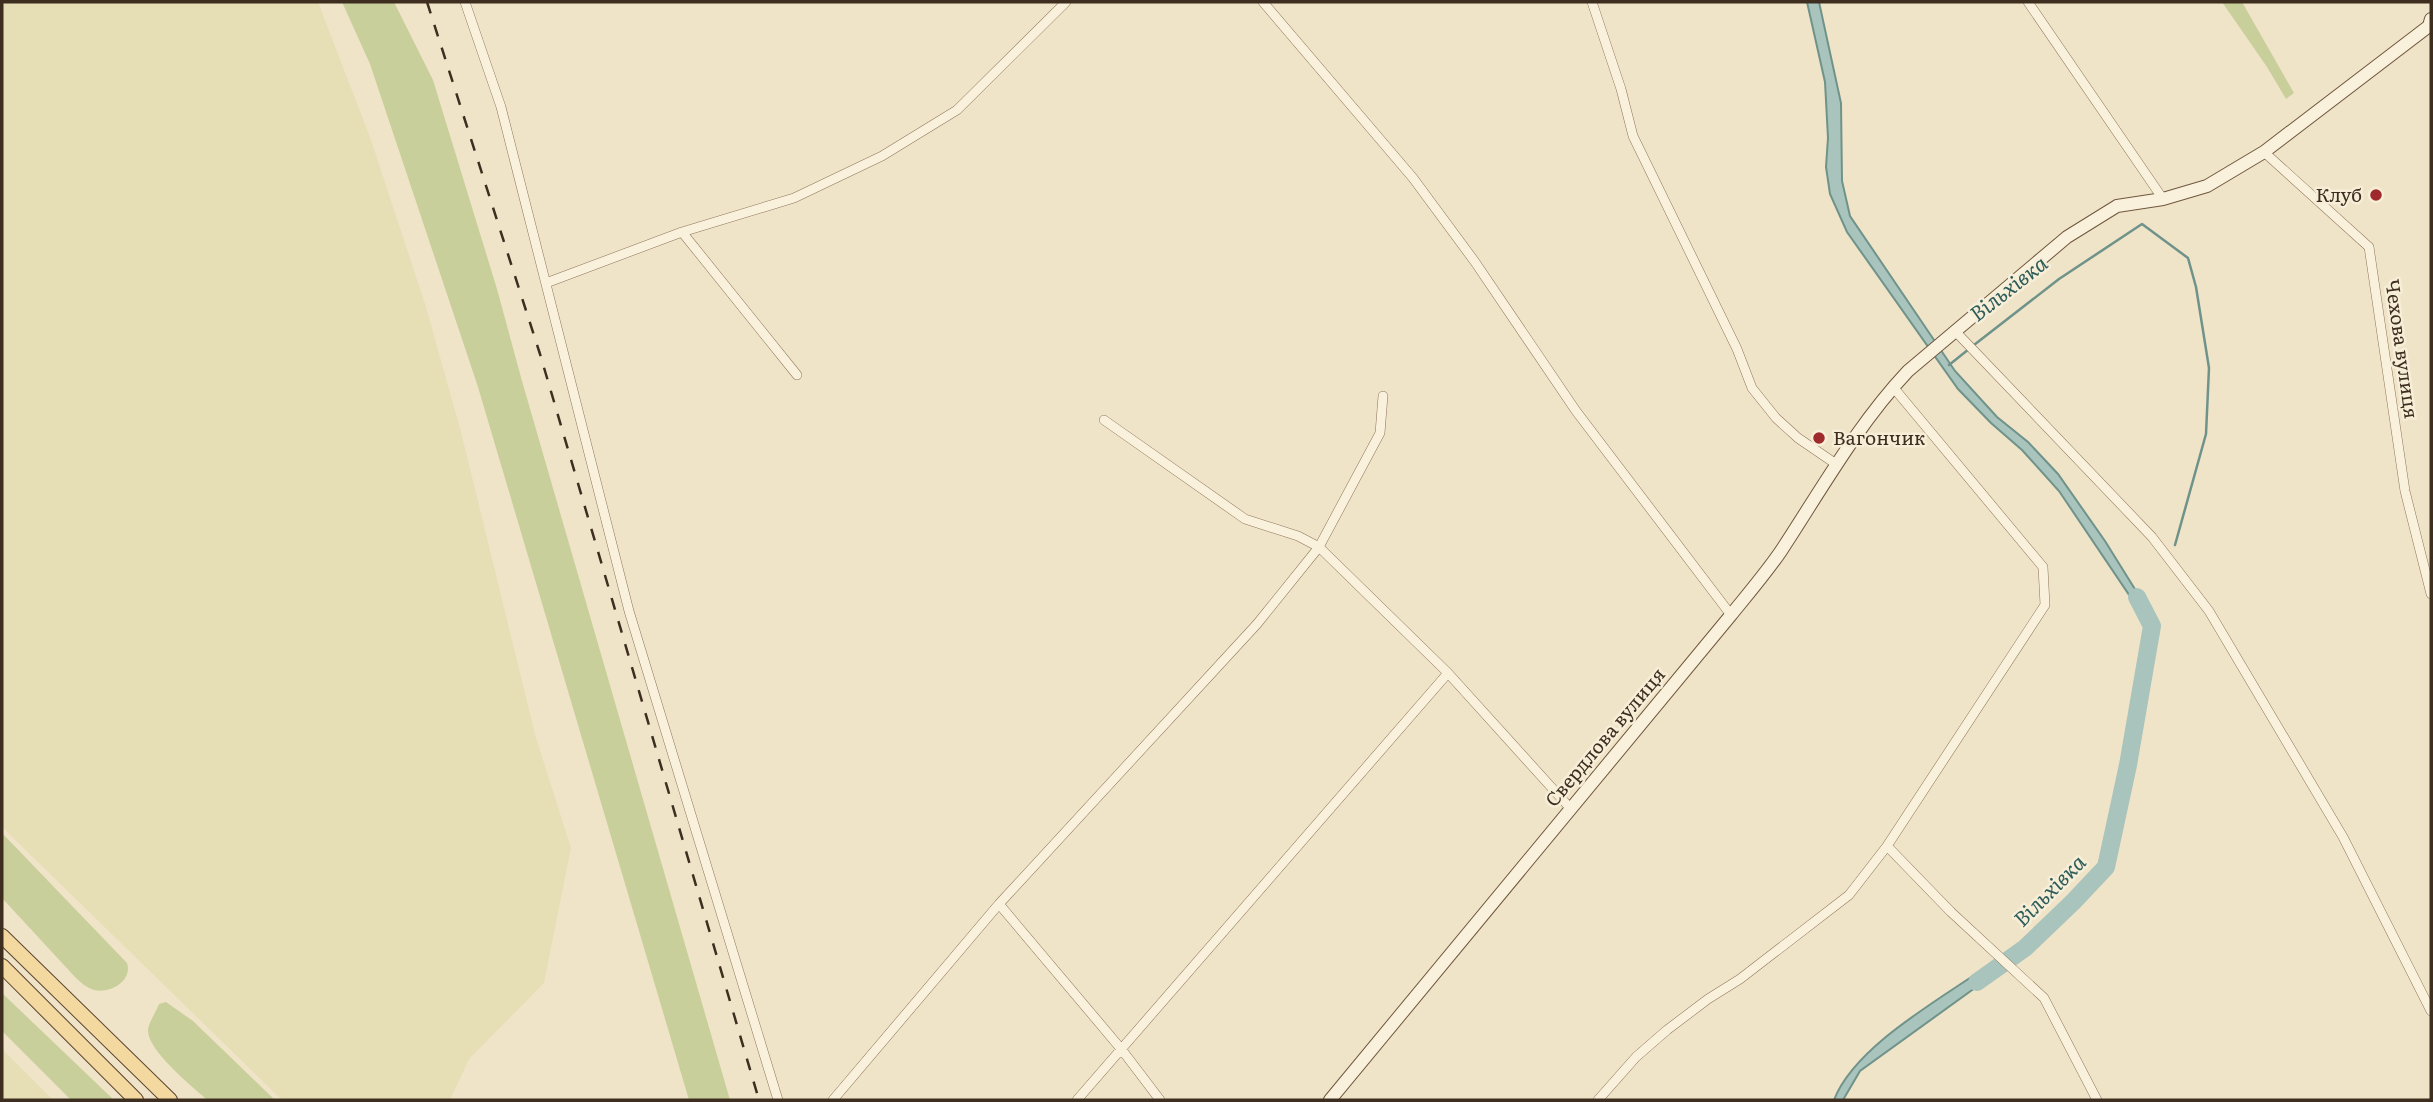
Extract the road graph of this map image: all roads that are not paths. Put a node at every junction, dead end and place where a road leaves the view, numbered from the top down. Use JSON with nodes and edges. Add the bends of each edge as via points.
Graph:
{"nodes":[{"id":1,"x":465,"y":2,"type":"edge"},
{"id":2,"x":1066,"y":2,"type":"edge"},
{"id":3,"x":1263,"y":2,"type":"edge"},
{"id":4,"x":1592,"y":2,"type":"edge"},
{"id":5,"x":2028,"y":2,"type":"edge"},
{"id":6,"x":2430,"y":25,"type":"edge"},
{"id":7,"x":2264,"y":152,"type":"junction"},
{"id":8,"x":2163,"y":199,"type":"junction"},
{"id":9,"x":682,"y":232,"type":"junction"},
{"id":10,"x":546,"y":283,"type":"junction"},
{"id":11,"x":1951,"y":336,"type":"junction"},
{"id":12,"x":797,"y":375,"type":"dead end"},
{"id":13,"x":1893,"y":387,"type":"junction"},
{"id":14,"x":1382,"y":396,"type":"dead end"},
{"id":15,"x":1104,"y":420,"type":"dead end"},
{"id":16,"x":1836,"y":464,"type":"junction"},
{"id":17,"x":1318,"y":547,"type":"junction"},
{"id":18,"x":2431,"y":594,"type":"edge"},
{"id":19,"x":1731,"y":615,"type":"junction"},
{"id":20,"x":1448,"y":673,"type":"junction"},
{"id":21,"x":1571,"y":809,"type":"junction"},
{"id":22,"x":1887,"y":846,"type":"junction"},
{"id":23,"x":999,"y":904,"type":"junction"},
{"id":24,"x":2,"y":936,"type":"edge"},
{"id":25,"x":2,"y":966,"type":"edge"},
{"id":26,"x":2431,"y":1011,"type":"edge"},
{"id":27,"x":1122,"y":1050,"type":"junction"},
{"id":28,"x":136,"y":1100,"type":"edge"},
{"id":29,"x":170,"y":1100,"type":"edge"},
{"id":30,"x":778,"y":1100,"type":"edge"},
{"id":31,"x":833,"y":1100,"type":"edge"},
{"id":32,"x":1077,"y":1100,"type":"edge"},
{"id":33,"x":1160,"y":1100,"type":"edge"},
{"id":34,"x":1330,"y":1100,"type":"edge"},
{"id":35,"x":1598,"y":1100,"type":"edge"},
{"id":36,"x":2097,"y":1100,"type":"edge"}],
"edges":[{"from":1,"to":10,"type":"street","via":[[501,107]]},
{"from":2,"to":9,"type":"street","via":[[957,110],[882,156],[794,198]]},
{"from":3,"to":19,"type":"street","via":[[1413,178],[1576,411]]},
{"from":4,"to":16,"type":"street","via":[[1633,136],[1752,388],[1798,438]]},
{"from":5,"to":8,"type":"street"},
{"from":6,"to":7,"type":"street","name":"Свердлова вулиця"},
{"from":7,"to":8,"type":"street","name":"Свердлова вулиця","via":[[2207,186]]},
{"from":7,"to":18,"type":"street","name":"Чехова вулиця","via":[[2369,247],[2405,491]]},
{"from":8,"to":11,"type":"street","name":"Свердлова вулиця","via":[[2117,206],[2067,237]]},
{"from":9,"to":10,"type":"street"},
{"from":9,"to":12,"type":"street"},
{"from":10,"to":30,"type":"street","via":[[629,611]]},
{"from":11,"to":13,"type":"street","name":"Свердлова вулиця"},
{"from":11,"to":26,"type":"street","via":[[2152,537],[2208,611],[2343,837]]},
{"from":13,"to":16,"type":"street","name":"Свердлова вулиця"},
{"from":13,"to":22,"type":"street","via":[[2043,567],[2045,605]]},
{"from":14,"to":17,"type":"street","via":[[1380,433]]},
{"from":15,"to":17,"type":"street","via":[[1245,519]]},
{"from":16,"to":19,"type":"street","name":"Свердлова вулиця","via":[[1779,554]]},
{"from":17,"to":20,"type":"street"},
{"from":17,"to":23,"type":"street","via":[[1257,624]]},
{"from":19,"to":21,"type":"street","name":"Свердлова вулиця"},
{"from":20,"to":21,"type":"street"},
{"from":20,"to":27,"type":"street"},
{"from":21,"to":34,"type":"street","name":"Свердлова вулиця"},
{"from":22,"to":35,"type":"street","via":[[1849,895],[1667,1030]]},
{"from":22,"to":36,"type":"street","via":[[2044,998]]},
{"from":23,"to":27,"type":"street"},
{"from":23,"to":31,"type":"street"},
{"from":24,"to":29,"type":"main road"},
{"from":25,"to":28,"type":"main road"},
{"from":27,"to":32,"type":"street"},
{"from":27,"to":33,"type":"street"}]}
